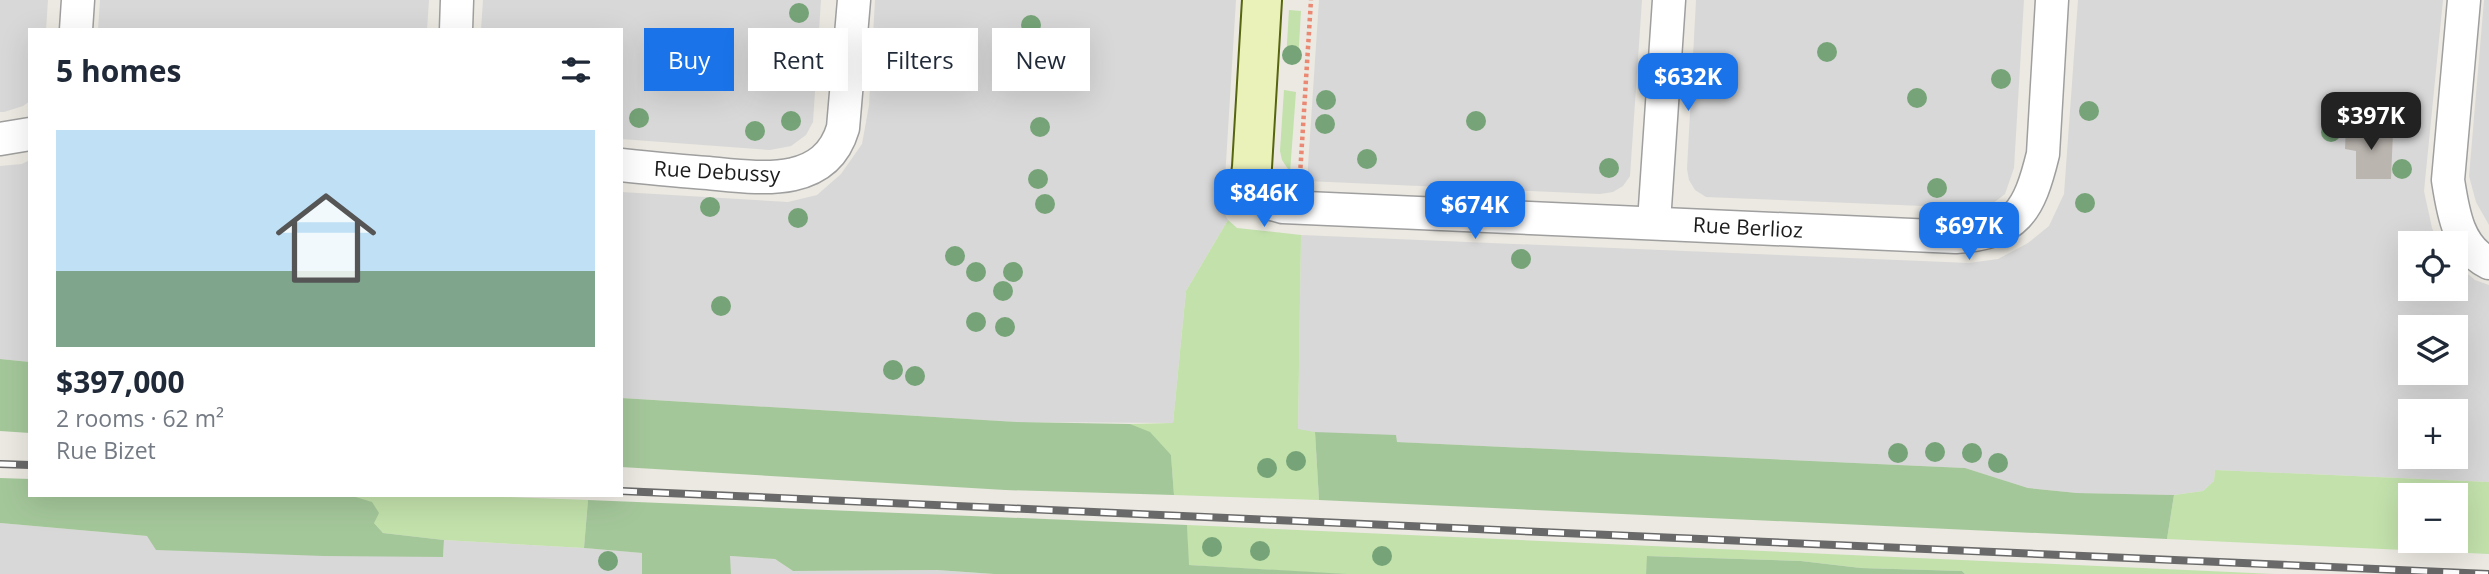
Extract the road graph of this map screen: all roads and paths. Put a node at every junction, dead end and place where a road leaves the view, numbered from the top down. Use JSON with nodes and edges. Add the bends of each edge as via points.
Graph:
{"nodes":[{"id":1,"x":78,"y":0,"type":"edge"},
{"id":2,"x":457,"y":0,"type":"edge"},
{"id":3,"x":854,"y":0,"type":"edge"},
{"id":4,"x":1262,"y":0,"type":"edge"},
{"id":5,"x":1311,"y":0,"type":"edge"},
{"id":6,"x":1669,"y":0,"type":"edge"},
{"id":7,"x":2052,"y":0,"type":"edge"},
{"id":8,"x":2464,"y":0,"type":"edge"},
{"id":9,"x":76,"y":28,"type":"edge"},
{"id":10,"x":456,"y":28,"type":"edge"},
{"id":11,"x":28,"y":134,"type":"edge"},
{"id":12,"x":0,"y":139,"type":"edge"},
{"id":13,"x":623,"y":165,"type":"edge"},
{"id":14,"x":1300,"y":174,"type":"dead end"},
{"id":15,"x":1257,"y":192,"type":"joint"},
{"id":16,"x":1654,"y":222,"type":"junction"},
{"id":17,"x":2489,"y":263,"type":"edge"}],
"edges":[{"from":1,"to":9,"type":"street"},
{"from":2,"to":10,"type":"street"},
{"from":3,"to":13,"type":"street","name":"Rue Debussy","via":[[843,128],[838,146],[826,159],[796,173],[764,178]]},
{"from":4,"to":15,"type":"street","via":[[1251,175]]},
{"from":5,"to":14,"type":"path"},
{"from":6,"to":16,"type":"street"},
{"from":7,"to":16,"type":"street","name":"Rue Berlioz","via":[[2043,155],[2026,203],[2014,220],[1996,231],[1956,237]]},
{"from":8,"to":17,"type":"street","via":[[2448,180],[2459,230],[2469,249]]},
{"from":11,"to":12,"type":"street"},
{"from":15,"to":16,"type":"street","name":"Rue Berlioz","via":[[1283,207]]}]}
